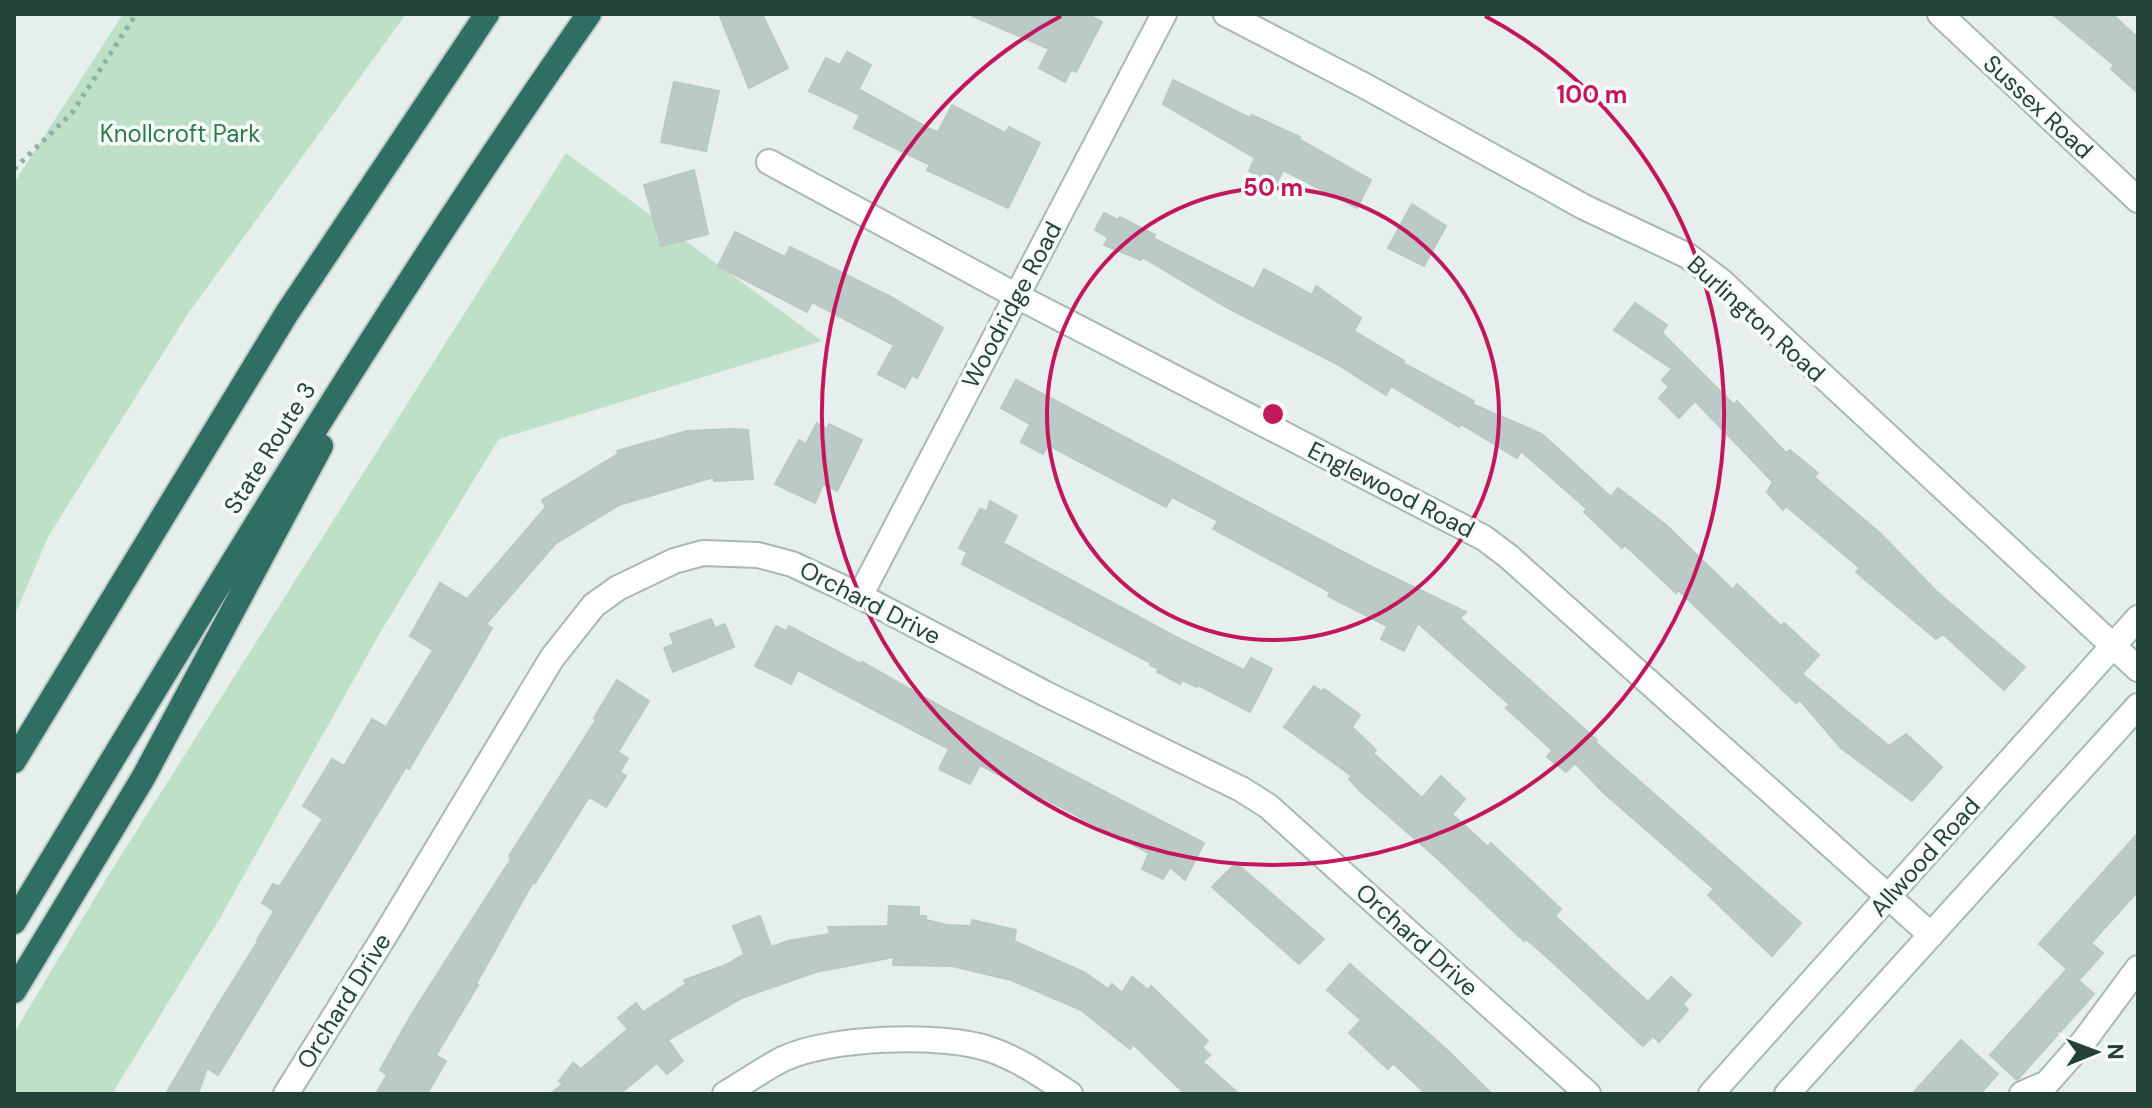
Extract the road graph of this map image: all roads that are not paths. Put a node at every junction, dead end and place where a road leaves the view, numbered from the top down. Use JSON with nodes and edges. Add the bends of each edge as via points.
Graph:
{"nodes":[{"id":1,"x":487,"y":14,"type":"edge"},
{"id":2,"x":589,"y":14,"type":"edge"},
{"id":3,"x":1164,"y":14,"type":"edge"},
{"id":4,"x":1226,"y":14,"type":"edge"},
{"id":5,"x":1940,"y":14,"type":"edge"},
{"id":6,"x":769,"y":162,"type":"dead end"},
{"id":7,"x":2138,"y":200,"type":"edge"},
{"id":8,"x":416,"y":269,"type":"junction"},
{"id":9,"x":1017,"y":296,"type":"junction"},
{"id":10,"x":860,"y":596,"type":"junction"},
{"id":11,"x":2138,"y":618,"type":"edge"},
{"id":12,"x":2113,"y":646,"type":"junction"},
{"id":13,"x":2138,"y":669,"type":"edge"},
{"id":14,"x":2138,"y":706,"type":"edge"},
{"id":15,"x":14,"y":761,"type":"edge"},
{"id":16,"x":1890,"y":897,"type":"junction"},
{"id":17,"x":14,"y":922,"type":"edge"},
{"id":18,"x":1931,"y":935,"type":"junction"},
{"id":19,"x":2138,"y":968,"type":"edge"},
{"id":20,"x":14,"y":991,"type":"edge"},
{"id":21,"x":286,"y":1094,"type":"edge"},
{"id":22,"x":725,"y":1094,"type":"edge"},
{"id":23,"x":1070,"y":1094,"type":"edge"},
{"id":24,"x":1588,"y":1094,"type":"edge"},
{"id":25,"x":1711,"y":1094,"type":"edge"},
{"id":26,"x":1787,"y":1094,"type":"edge"},
{"id":27,"x":2022,"y":1094,"type":"edge"}],
"edges":[{"from":1,"to":15,"type":"highway","via":[[287,313]]},
{"from":2,"to":8,"type":"highway","name":"State Route 3"},
{"from":3,"to":9,"type":"street","name":"Woodridge Road"},
{"from":4,"to":12,"type":"street","name":"Burlington Road","via":[[1584,207],[1688,256]]},
{"from":5,"to":7,"type":"street","name":"Sussex Road"},
{"from":6,"to":9,"type":"street","name":"Englewood Road"},
{"from":8,"to":17,"type":"highway","name":"State Route 3"},
{"from":8,"to":20,"type":"highway","via":[[143,778]]},
{"from":9,"to":10,"type":"street","name":"Woodridge Road"},
{"from":9,"to":16,"type":"street","name":"Englewood Road","via":[[1484,538]]},
{"from":10,"to":21,"type":"street","name":"Orchard Drive","via":[[792,564],[758,555],[703,553],[646,573],[594,605],[552,658]]},
{"from":10,"to":24,"type":"street","name":"Orchard Drive","via":[[1268,806]]},
{"from":11,"to":12,"type":"street","name":"Allwood Road"},
{"from":12,"to":13,"type":"street","name":"Burlington Road"},
{"from":12,"to":16,"type":"street","name":"Allwood Road"},
{"from":14,"to":18,"type":"street"},
{"from":16,"to":18,"type":"street","name":"Englewood Road"},
{"from":16,"to":25,"type":"street","name":"Allwood Road"},
{"from":18,"to":26,"type":"street"},
{"from":19,"to":27,"type":"street","via":[[2047,1083]]},
{"from":22,"to":23,"type":"street","via":[[784,1058],[817,1048],[913,1040],[987,1048]]}]}
